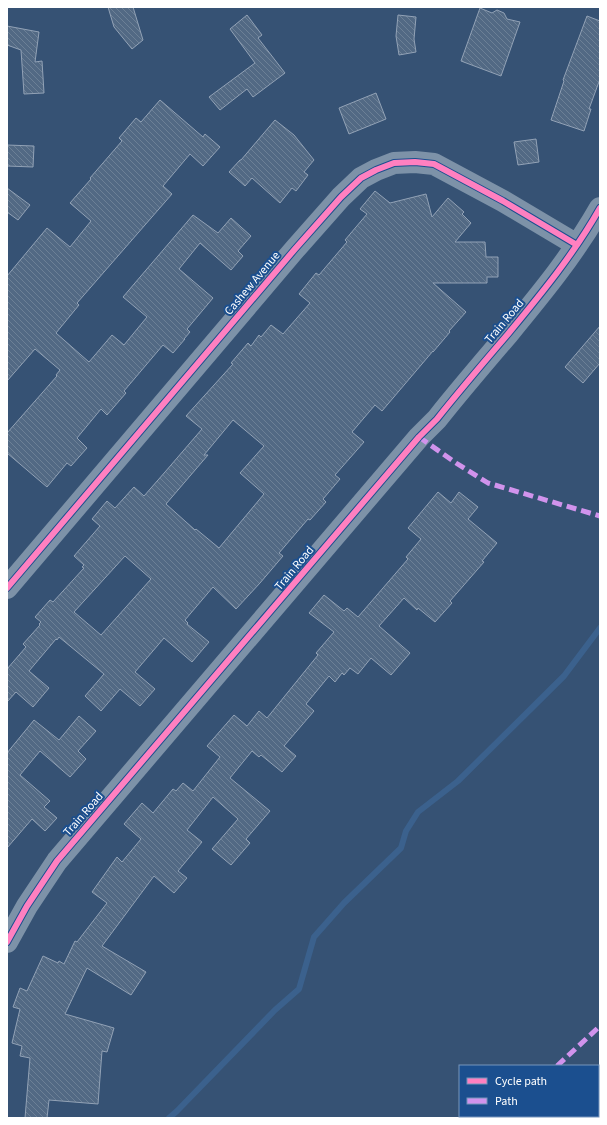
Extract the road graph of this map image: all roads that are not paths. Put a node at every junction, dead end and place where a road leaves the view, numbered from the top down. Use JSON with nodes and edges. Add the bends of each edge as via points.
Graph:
{"nodes":[{"id":1,"x":600,"y":208,"type":"edge"},
{"id":2,"x":577,"y":245,"type":"junction"},
{"id":3,"x":7,"y":588,"type":"edge"},
{"id":4,"x":7,"y":942,"type":"edge"}],
"edges":[{"from":1,"to":2,"type":"street","name":"Train Road"},
{"from":2,"to":3,"type":"street","name":"Cashew Avenue","via":[[434,164],[394,163],[360,178],[295,249]]},
{"from":2,"to":4,"type":"street","name":"Train Road","via":[[538,298],[57,862],[27,906]]}]}
